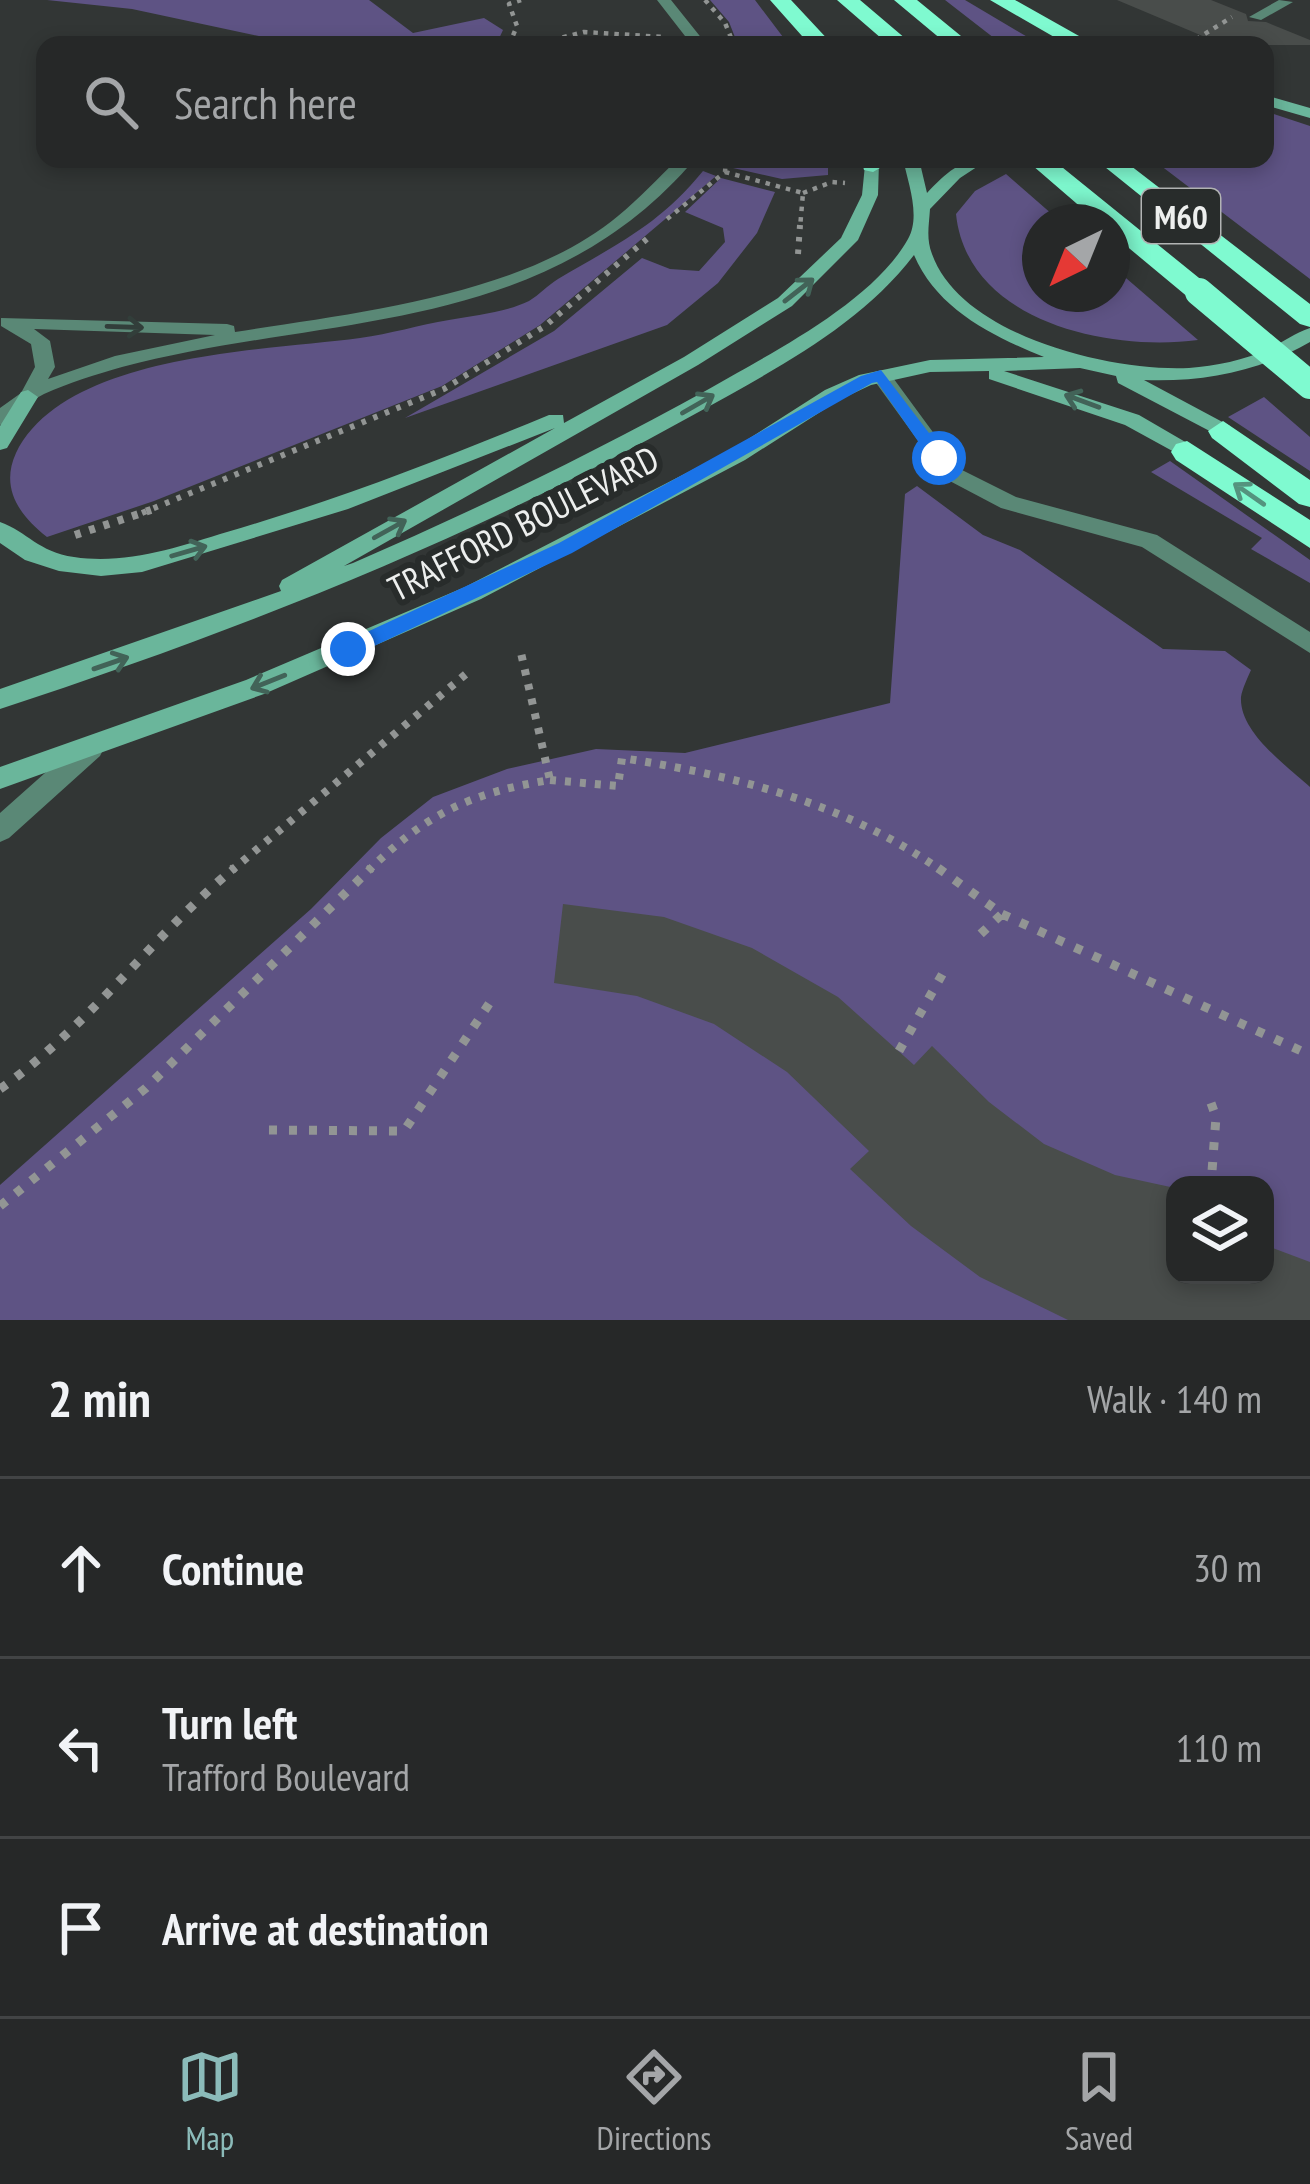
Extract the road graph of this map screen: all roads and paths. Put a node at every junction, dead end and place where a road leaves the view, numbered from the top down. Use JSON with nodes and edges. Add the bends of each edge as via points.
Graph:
{"nodes":[{"id":1,"x":521,"y":0,"type":"edge"},
{"id":2,"x":664,"y":0,"type":"edge"},
{"id":3,"x":705,"y":0,"type":"edge"},
{"id":4,"x":780,"y":0,"type":"edge"},
{"id":5,"x":848,"y":0,"type":"edge"},
{"id":6,"x":904,"y":0,"type":"edge"},
{"id":7,"x":1000,"y":0,"type":"edge"},
{"id":8,"x":1263,"y":6,"type":"edge"},
{"id":9,"x":513,"y":36,"type":"edge"},
{"id":10,"x":568,"y":36,"type":"edge"},
{"id":11,"x":640,"y":36,"type":"edge"},
{"id":12,"x":694,"y":36,"type":"edge"},
{"id":13,"x":730,"y":36,"type":"edge"},
{"id":14,"x":811,"y":36,"type":"edge"},
{"id":15,"x":891,"y":36,"type":"edge"},
{"id":16,"x":950,"y":36,"type":"edge"},
{"id":17,"x":1067,"y":36,"type":"edge"},
{"id":18,"x":1201,"y":36,"type":"edge"},
{"id":19,"x":1274,"y":98,"type":"edge"},
{"id":20,"x":1310,"y":98,"type":"edge"},
{"id":21,"x":1274,"y":101,"type":"edge"},
{"id":22,"x":1310,"y":113,"type":"edge"},
{"id":23,"x":679,"y":168,"type":"edge"},
{"id":24,"x":725,"y":168,"type":"edge"},
{"id":25,"x":872,"y":168,"type":"edge"},
{"id":26,"x":913,"y":168,"type":"edge"},
{"id":27,"x":966,"y":168,"type":"edge"},
{"id":28,"x":1049,"y":168,"type":"edge"},
{"id":29,"x":1119,"y":168,"type":"edge"},
{"id":30,"x":725,"y":172,"type":"junction"},
{"id":31,"x":852,"y":184,"type":"dead end"},
{"id":32,"x":803,"y":193,"type":"junction"},
{"id":33,"x":922,"y":208,"type":"junction"},
{"id":34,"x":664,"y":223,"type":"dead end"},
{"id":35,"x":920,"y":235,"type":"junction"},
{"id":36,"x":650,"y":236,"type":"dead end"},
{"id":37,"x":797,"y":257,"type":"dead end"},
{"id":38,"x":1310,"y":318,"type":"edge"},
{"id":39,"x":4,"y":322,"type":"edge"},
{"id":40,"x":260,"y":332,"type":"junction"},
{"id":41,"x":1310,"y":334,"type":"edge"},
{"id":42,"x":691,"y":361,"type":"junction"},
{"id":43,"x":1076,"y":363,"type":"junction"},
{"id":44,"x":930,"y":366,"type":"junction"},
{"id":45,"x":1103,"y":369,"type":"junction"},
{"id":46,"x":881,"y":376,"type":"junction"},
{"id":47,"x":1310,"y":385,"type":"edge"},
{"id":48,"x":30,"y":394,"type":"junction"},
{"id":49,"x":0,"y":418,"type":"edge"},
{"id":50,"x":1223,"y":430,"type":"joint"},
{"id":51,"x":0,"y":443,"type":"edge"},
{"id":52,"x":1187,"y":452,"type":"joint"},
{"id":53,"x":1310,"y":496,"type":"edge"},
{"id":54,"x":0,"y":530,"type":"edge"},
{"id":55,"x":1310,"y":536,"type":"edge"},
{"id":56,"x":26,"y":551,"type":"junction"},
{"id":57,"x":214,"y":628,"type":"junction"},
{"id":58,"x":1310,"y":644,"type":"edge"},
{"id":59,"x":521,"y":653,"type":"dead end"},
{"id":60,"x":472,"y":669,"type":"dead end"},
{"id":61,"x":0,"y":699,"type":"edge"},
{"id":62,"x":91,"y":748,"type":"junction"},
{"id":63,"x":0,"y":778,"type":"edge"},
{"id":64,"x":550,"y":780,"type":"junction"},
{"id":65,"x":0,"y":830,"type":"edge"},
{"id":66,"x":1002,"y":914,"type":"junction"},
{"id":67,"x":972,"y":942,"type":"dead end"},
{"id":68,"x":943,"y":973,"type":"dead end"},
{"id":69,"x":495,"y":995,"type":"dead end"},
{"id":70,"x":899,"y":1051,"type":"dead end"},
{"id":71,"x":1310,"y":1055,"type":"edge"},
{"id":72,"x":0,"y":1090,"type":"edge"},
{"id":73,"x":1211,"y":1103,"type":"dead end"},
{"id":74,"x":269,"y":1130,"type":"dead end"},
{"id":75,"x":1212,"y":1176,"type":"edge"},
{"id":76,"x":0,"y":1206,"type":"edge"}],
"edges":[{"from":1,"to":9,"type":"path","via":[[509,4]]},
{"from":2,"to":12,"type":"street"},
{"from":3,"to":13,"type":"path"},
{"from":4,"to":14,"type":"highway"},
{"from":5,"to":15,"type":"highway"},
{"from":6,"to":16,"type":"highway"},
{"from":7,"to":17,"type":"highway"},
{"from":8,"to":18,"type":"path"},
{"from":10,"to":11,"type":"path"},
{"from":19,"to":20,"type":"main road"},
{"from":21,"to":22,"type":"main road"},
{"from":23,"to":40,"type":"street","via":[[639,211],[594,241],[484,291],[372,319]]},
{"from":24,"to":30,"type":"path"},
{"from":42,"to":25,"type":"main road","one_way":true,"via":[[785,302],[832,261],[862,218]]},
{"from":26,"to":33,"type":"main road"},
{"from":27,"to":33,"type":"main road"},
{"from":28,"to":47,"type":"highway","number":"M60","bridge":true},
{"from":29,"to":38,"type":"highway","number":"M60"},
{"from":30,"to":32,"type":"path"},
{"from":30,"to":34,"type":"path"},
{"from":31,"to":32,"type":"path"},
{"from":32,"to":37,"type":"path"},
{"from":33,"to":35,"type":"main road"},
{"from":35,"to":43,"type":"main road","via":[[930,270],[971,313]]},
{"from":57,"to":35,"type":"main road","name":"TRAFFORD BOULEVARD","one_way":true,"via":[[444,535],[656,428],[855,305]]},
{"from":36,"to":56,"type":"path","via":[[545,326],[444,389],[177,501]]},
{"from":39,"to":40,"type":"street","one_way":true},
{"from":39,"to":48,"type":"street","via":[[31,332],[45,350]]},
{"from":40,"to":48,"type":"street","via":[[140,354]]},
{"from":41,"to":45,"type":"main road","via":[[1231,367]]},
{"from":56,"to":42,"type":"main road","one_way":true,"via":[[104,569],[240,537],[495,446]]},
{"from":57,"to":42,"type":"main road","one_way":true},
{"from":43,"to":44,"type":"main road","name":"TRAFFORD BOULEVARD"},
{"from":43,"to":45,"type":"main road"},
{"from":44,"to":46,"type":"main road","name":"TRAFFORD BOULEVARD"},
{"from":52,"to":44,"type":"main road","one_way":true,"via":[[1077,398]]},
{"from":45,"to":50,"type":"main road"},
{"from":46,"to":58,"type":"street","via":[[964,481],[1009,503],[1150,542]]},
{"from":46,"to":62,"type":"main road","name":"TRAFFORD BOULEVARD","one_way":true,"via":[[832,395],[738,454],[473,593]]},
{"from":48,"to":49,"type":"street"},
{"from":48,"to":51,"type":"main road"},
{"from":50,"to":53,"type":"highway"},
{"from":55,"to":52,"type":"highway","one_way":true},
{"from":54,"to":56,"type":"main road"},
{"from":61,"to":57,"type":"main road","name":"TRAFFORD BOULEVARD","one_way":true},
{"from":59,"to":64,"type":"path"},
{"from":60,"to":72,"type":"path","via":[[191,904],[44,1059]]},
{"from":62,"to":63,"type":"main road","name":"TRAFFORD BOULEVARD"},
{"from":62,"to":65,"type":"street"},
{"from":64,"to":66,"type":"path","via":[[618,786],[622,758],[725,772],[818,803],[902,844]]},
{"from":64,"to":76,"type":"path","via":[[452,804],[390,849],[146,1088]]},
{"from":66,"to":67,"type":"path"},
{"from":66,"to":71,"type":"path"},
{"from":68,"to":70,"type":"path"},
{"from":69,"to":74,"type":"path","via":[[404,1131]]},
{"from":73,"to":75,"type":"path"}]}
